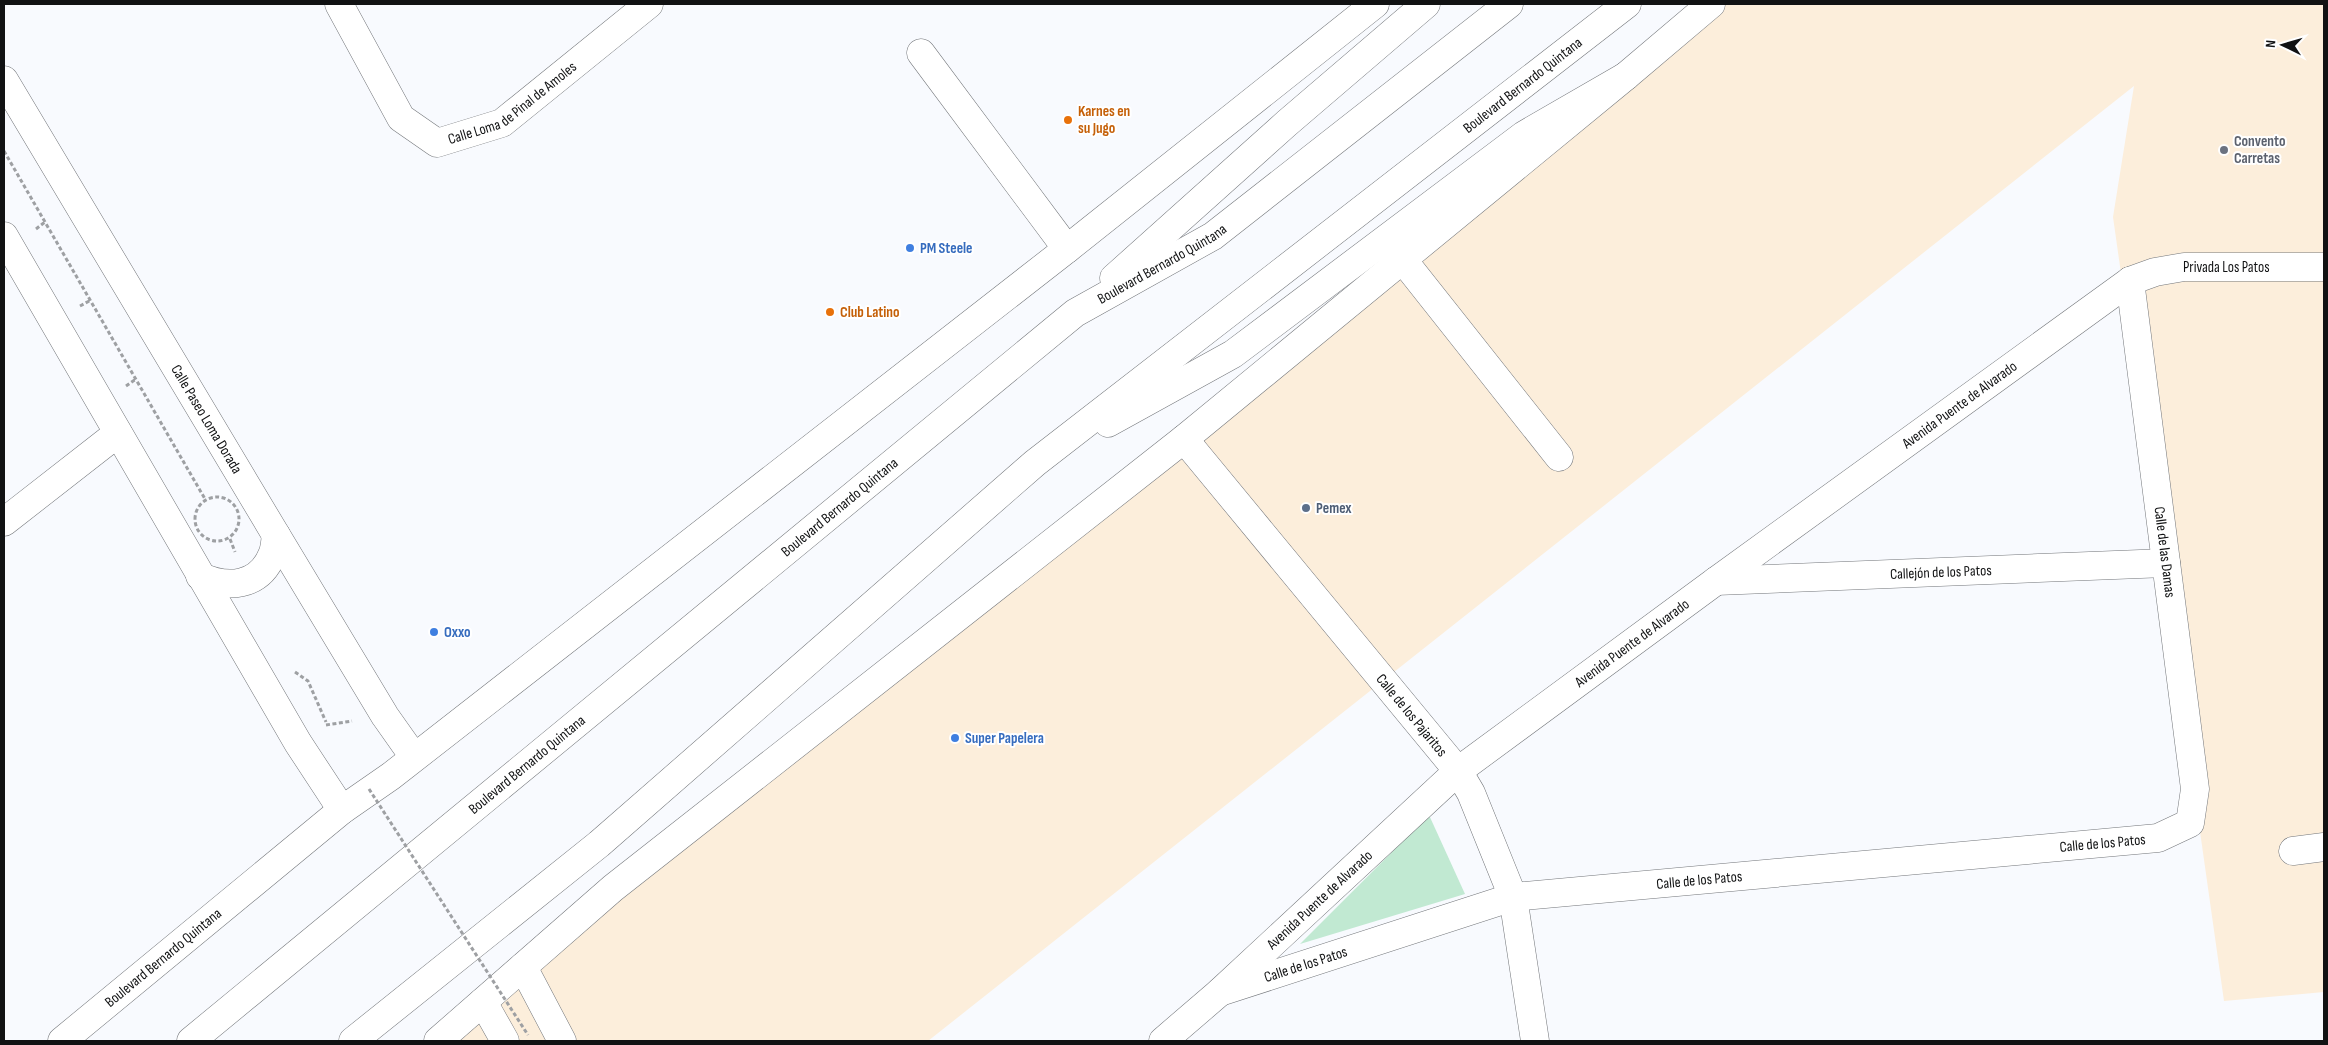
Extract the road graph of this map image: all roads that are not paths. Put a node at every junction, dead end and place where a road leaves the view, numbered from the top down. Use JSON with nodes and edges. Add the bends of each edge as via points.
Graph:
{"nodes":[{"id":1,"x":339,"y":4,"type":"edge"},
{"id":2,"x":649,"y":4,"type":"edge"},
{"id":3,"x":1374,"y":4,"type":"edge"},
{"id":4,"x":1426,"y":4,"type":"edge"},
{"id":5,"x":1509,"y":4,"type":"edge"},
{"id":6,"x":1627,"y":4,"type":"edge"},
{"id":7,"x":1711,"y":4,"type":"edge"},
{"id":8,"x":921,"y":53,"type":"dead end"},
{"id":9,"x":1626,"y":76,"type":"junction"},
{"id":10,"x":4,"y":80,"type":"edge"},
{"id":11,"x":4,"y":236,"type":"edge"},
{"id":12,"x":1067,"y":248,"type":"junction"},
{"id":13,"x":1403,"y":260,"type":"junction"},
{"id":14,"x":2324,"y":267,"type":"edge"},
{"id":15,"x":2130,"y":280,"type":"junction"},
{"id":16,"x":1075,"y":312,"type":"junction"},
{"id":17,"x":118,"y":433,"type":"junction"},
{"id":18,"x":1184,"y":439,"type":"junction"},
{"id":19,"x":1559,"y":457,"type":"dead end"},
{"id":20,"x":1035,"y":463,"type":"junction"},
{"id":21,"x":4,"y":522,"type":"edge"},
{"id":22,"x":276,"y":535,"type":"junction"},
{"id":23,"x":2166,"y":563,"type":"junction"},
{"id":24,"x":200,"y":576,"type":"junction"},
{"id":25,"x":1716,"y":580,"type":"junction"},
{"id":26,"x":414,"y":756,"type":"junction"},
{"id":27,"x":1458,"y":770,"type":"junction"},
{"id":28,"x":342,"y":810,"type":"junction"},
{"id":29,"x":2190,"y":823,"type":"joint"},
{"id":30,"x":2324,"y":847,"type":"edge"},
{"id":31,"x":2293,"y":851,"type":"dead end"},
{"id":32,"x":1512,"y":897,"type":"junction"},
{"id":33,"x":523,"y":967,"type":"junction"},
{"id":34,"x":1220,"y":992,"type":"junction"},
{"id":35,"x":483,"y":1002,"type":"junction"},
{"id":36,"x":516,"y":1038,"type":"edge"},
{"id":37,"x":192,"y":1040,"type":"edge"},
{"id":38,"x":62,"y":1041,"type":"edge"},
{"id":39,"x":352,"y":1041,"type":"edge"},
{"id":40,"x":438,"y":1041,"type":"edge"},
{"id":41,"x":562,"y":1041,"type":"edge"},
{"id":42,"x":1163,"y":1041,"type":"edge"},
{"id":43,"x":1534,"y":1041,"type":"edge"}],
"edges":[{"from":1,"to":2,"type":"main road","name":"Calle Loma de Pinal de Amoles","via":[[401,118],[437,143],[502,123]]},
{"from":3,"to":12,"type":"main road","name":"Boulevard Bernardo Quintana"},
{"from":4,"to":16,"type":"main road"},
{"from":5,"to":16,"type":"main road","name":"Boulevard Bernardo Quintana","via":[[1213,236]]},
{"from":6,"to":20,"type":"main road","name":"Boulevard Bernardo Quintana"},
{"from":7,"to":9,"type":"main road"},
{"from":8,"to":12,"type":"main road"},
{"from":9,"to":13,"type":"main road"},
{"from":9,"to":20,"type":"main road","via":[[1524,135],[1233,354]]},
{"from":10,"to":22,"type":"main road","name":"Calle Paseo Loma Dorada"},
{"from":11,"to":17,"type":"main road"},
{"from":12,"to":26,"type":"main road","name":"Boulevard Bernardo Quintana"},
{"from":13,"to":18,"type":"main road"},
{"from":13,"to":19,"type":"main road"},
{"from":14,"to":15,"type":"main road","name":"Privada Los Patos","via":[[2184,267]]},
{"from":15,"to":23,"type":"main road","name":"Calle de las Damas"},
{"from":15,"to":25,"type":"main road","name":"Avenida Puente de Alvarado"},
{"from":16,"to":37,"type":"main road","name":"Boulevard Bernardo Quintana"},
{"from":17,"to":21,"type":"main road"},
{"from":17,"to":24,"type":"main road"},
{"from":18,"to":27,"type":"main road","name":"Calle de los Pajaritos"},
{"from":18,"to":33,"type":"main road","via":[[613,888]]},
{"from":20,"to":39,"type":"main road","name":"Boulevard Bernardo Quintana","via":[[599,844]]},
{"from":22,"to":24,"type":"main road","via":[[273,554],[263,570],[247,581],[231,585],[215,583]]},
{"from":22,"to":26,"type":"main road","name":"Calle Paseo Loma Dorada","via":[[385,716]]},
{"from":23,"to":25,"type":"main road","name":"Callejón de los Patos"},
{"from":23,"to":29,"type":"main road","name":"Calle de las Damas","via":[[2195,789]]},
{"from":24,"to":28,"type":"main road","via":[[298,743]]},
{"from":25,"to":27,"type":"main road","name":"Avenida Puente de Alvarado"},
{"from":26,"to":28,"type":"main road","name":"Boulevard Bernardo Quintana"},
{"from":27,"to":32,"type":"main road","name":"Calle de los Pajaritos","via":[[1471,794]]},
{"from":27,"to":34,"type":"main road","name":"Avenida Puente de Alvarado"},
{"from":28,"to":38,"type":"main road","name":"Boulevard Bernardo Quintana"},
{"from":29,"to":32,"type":"main road","name":"Calle de los Patos","via":[[2158,838]]},
{"from":30,"to":31,"type":"main road"},
{"from":32,"to":34,"type":"main road","name":"Calle de los Patos"},
{"from":32,"to":43,"type":"main road","name":"Calle de los Pajaritos"},
{"from":33,"to":35,"type":"main road"},
{"from":33,"to":41,"type":"main road"},
{"from":34,"to":42,"type":"main road","name":"Avenida Puente de Alvarado"},
{"from":35,"to":36,"type":"main road"},
{"from":35,"to":40,"type":"main road"}]}
